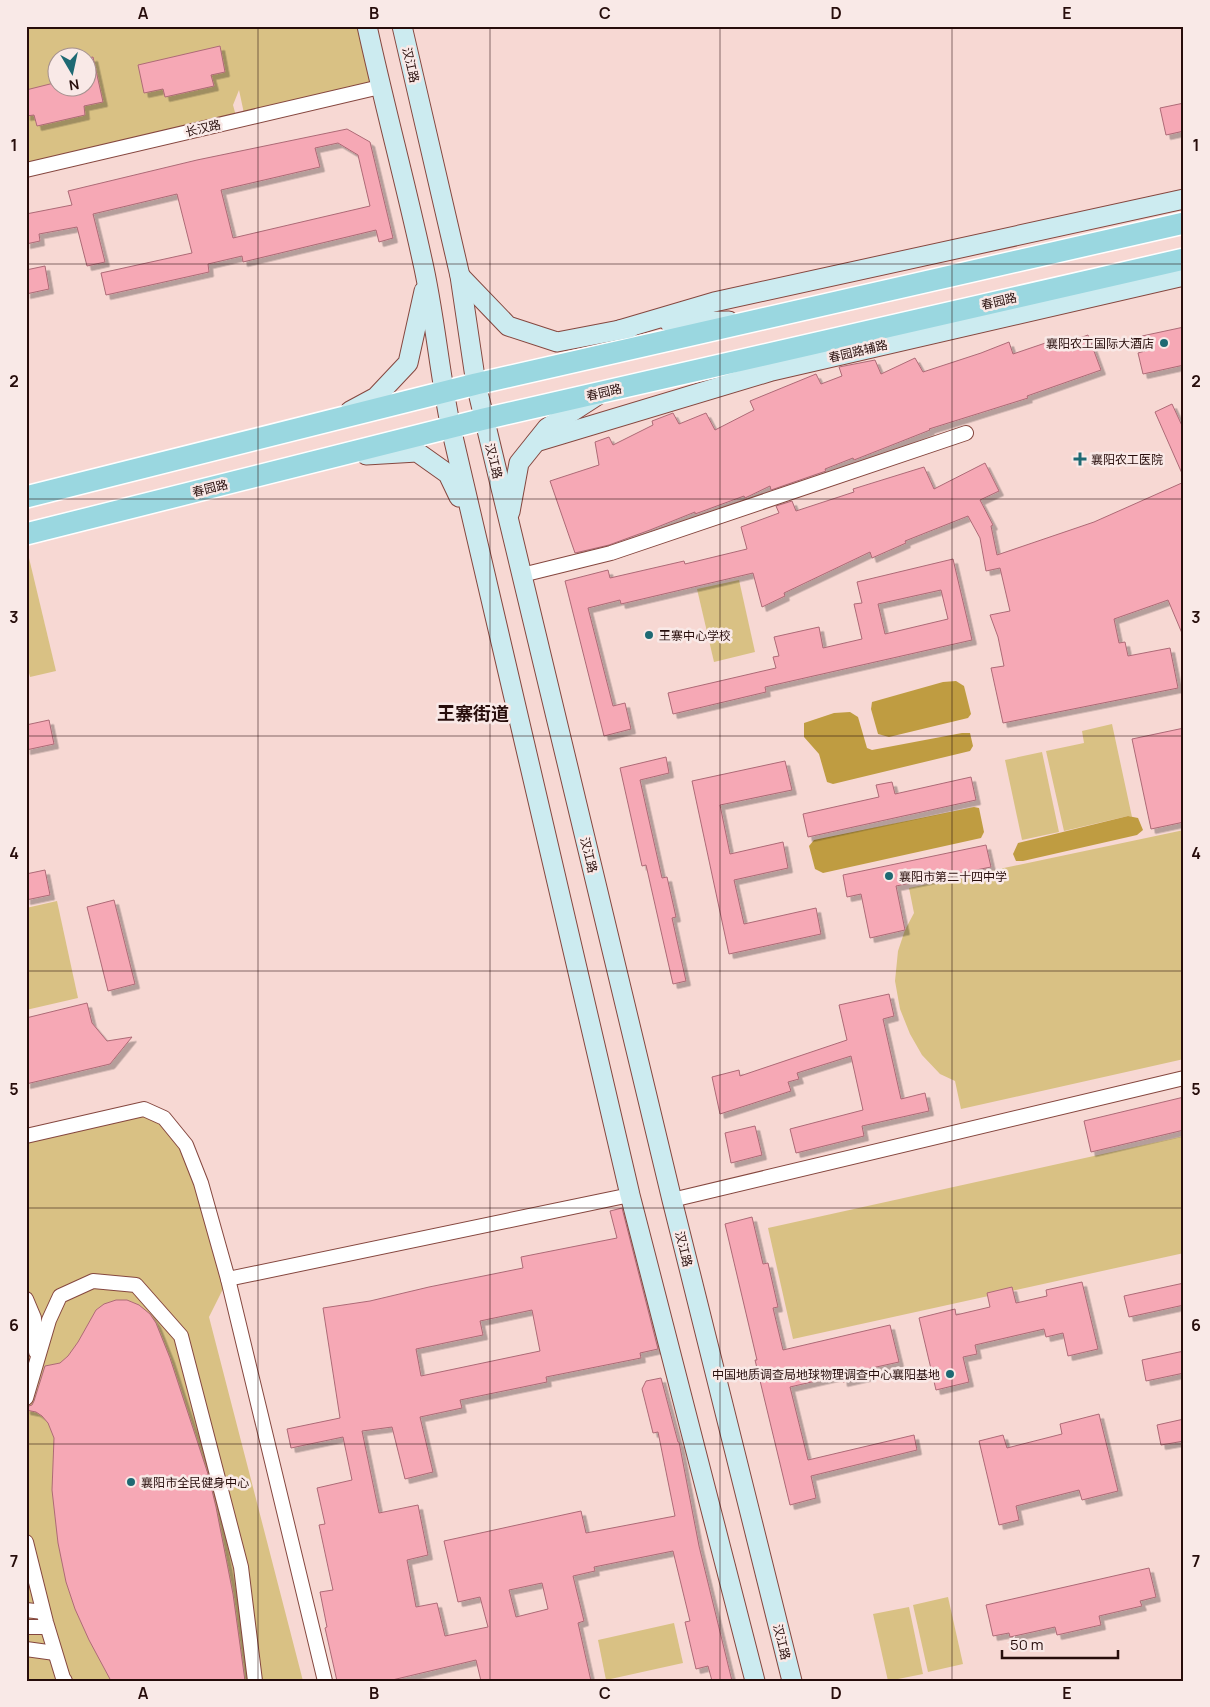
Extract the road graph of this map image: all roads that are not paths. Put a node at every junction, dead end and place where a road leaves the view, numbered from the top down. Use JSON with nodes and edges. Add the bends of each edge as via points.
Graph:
{"nodes":[{"id":1,"x":368,"y":26,"type":"edge"},
{"id":2,"x":402,"y":26,"type":"edge"},
{"id":3,"x":380,"y":87,"type":"junction"},
{"id":4,"x":26,"y":170,"type":"edge"},
{"id":5,"x":1177,"y":200,"type":"edge"},
{"id":6,"x":1179,"y":225,"type":"edge"},
{"id":7,"x":1184,"y":259,"type":"edge"},
{"id":8,"x":460,"y":276,"type":"junction"},
{"id":9,"x":1184,"y":276,"type":"edge"},
{"id":10,"x":426,"y":280,"type":"junction"},
{"id":11,"x":753,"y":321,"type":"junction"},
{"id":12,"x":879,"y":329,"type":"junction"},
{"id":13,"x":619,"y":330,"type":"junction"},
{"id":14,"x":823,"y":360,"type":"junction"},
{"id":15,"x":476,"y":384,"type":"junction"},
{"id":16,"x":443,"y":392,"type":"junction"},
{"id":17,"x":602,"y":392,"type":"junction"},
{"id":18,"x":335,"y":419,"type":"junction"},
{"id":19,"x":484,"y":419,"type":"junction"},
{"id":20,"x":451,"y":428,"type":"junction"},
{"id":21,"x":966,"y":433,"type":"dead end"},
{"id":22,"x":536,"y":442,"type":"junction"},
{"id":23,"x":335,"y":457,"type":"junction"},
{"id":24,"x":26,"y":497,"type":"edge"},
{"id":25,"x":509,"y":520,"type":"junction"},
{"id":26,"x":475,"y":531,"type":"junction"},
{"id":27,"x":26,"y":534,"type":"edge"},
{"id":28,"x":522,"y":575,"type":"junction"},
{"id":29,"x":1184,"y":1078,"type":"edge"},
{"id":30,"x":26,"y":1136,"type":"edge"},
{"id":31,"x":630,"y":1195,"type":"junction"},
{"id":32,"x":672,"y":1200,"type":"junction"},
{"id":33,"x":228,"y":1279,"type":"junction"},
{"id":34,"x":26,"y":1299,"type":"edge"},
{"id":35,"x":37,"y":1360,"type":"junction"},
{"id":36,"x":26,"y":1398,"type":"edge"},
{"id":37,"x":27,"y":1547,"type":"edge"},
{"id":38,"x":31,"y":1581,"type":"edge"},
{"id":39,"x":26,"y":1610,"type":"edge"},
{"id":40,"x":43,"y":1612,"type":"junction"},
{"id":41,"x":26,"y":1627,"type":"edge"},
{"id":42,"x":47,"y":1627,"type":"junction"},
{"id":43,"x":26,"y":1649,"type":"edge"},
{"id":44,"x":55,"y":1653,"type":"junction"},
{"id":45,"x":754,"y":1678,"type":"edge"},
{"id":46,"x":65,"y":1681,"type":"edge"},
{"id":47,"x":255,"y":1681,"type":"edge"},
{"id":48,"x":325,"y":1681,"type":"edge"},
{"id":49,"x":792,"y":1681,"type":"edge"}],
"edges":[{"from":1,"to":3,"type":"main road"},
{"from":2,"to":8,"type":"main road","name":"汉江路"},
{"from":3,"to":4,"type":"street","name":"长汉路"},
{"from":3,"to":10,"type":"main road"},
{"from":5,"to":6,"type":"main road"},
{"from":5,"to":13,"type":"main road","via":[[723,300]]},
{"from":6,"to":11,"type":"main road"},
{"from":7,"to":12,"type":"main road","name":"春园路"},
{"from":8,"to":13,"type":"main road","via":[[508,326],[557,342]]},
{"from":8,"to":15,"type":"main road","name":"汉江路"},
{"from":9,"to":14,"type":"main road","name":"春园路辅路"},
{"from":10,"to":16,"type":"main road"},
{"from":10,"to":18,"type":"main road","via":[[408,362],[376,397]]},
{"from":11,"to":13,"type":"main road","via":[[667,322]]},
{"from":11,"to":15,"type":"main road"},
{"from":12,"to":14,"type":"main road"},
{"from":12,"to":17,"type":"main road","name":"春园路"},
{"from":14,"to":22,"type":"main road","name":"春园路辅路"},
{"from":15,"to":16,"type":"main road"},
{"from":15,"to":19,"type":"main road","name":"汉江路"},
{"from":16,"to":18,"type":"main road"},
{"from":16,"to":20,"type":"main road"},
{"from":17,"to":19,"type":"main road","name":"春园路"},
{"from":17,"to":22,"type":"main road","via":[[547,428]]},
{"from":18,"to":24,"type":"main road"},
{"from":19,"to":20,"type":"main road","name":"春园路"},
{"from":19,"to":25,"type":"main road","name":"汉江路"},
{"from":20,"to":23,"type":"main road","name":"春园路"},
{"from":20,"to":26,"type":"main road"},
{"from":21,"to":28,"type":"street","via":[[611,553]]},
{"from":22,"to":25,"type":"main road","via":[[519,463]]},
{"from":23,"to":26,"type":"main road","via":[[417,452],[448,474]]},
{"from":23,"to":27,"type":"main road","name":"春园路"},
{"from":25,"to":28,"type":"main road","name":"汉江路"},
{"from":26,"to":31,"type":"main road"},
{"from":28,"to":32,"type":"main road","name":"汉江路"},
{"from":29,"to":32,"type":"street"},
{"from":30,"to":33,"type":"street","via":[[144,1109],[164,1118],[186,1145],[201,1183]]},
{"from":31,"to":33,"type":"street"},
{"from":31,"to":45,"type":"main road"},
{"from":32,"to":49,"type":"main road","name":"汉江路"},
{"from":33,"to":48,"type":"street"},
{"from":34,"to":35,"type":"street","via":[[34,1318]]},
{"from":35,"to":36,"type":"street"},
{"from":35,"to":47,"type":"street","via":[[60,1296],[93,1281],[136,1285],[181,1336],[241,1567]]},
{"from":37,"to":38,"type":"street"},
{"from":38,"to":40,"type":"street"},
{"from":39,"to":40,"type":"street"},
{"from":40,"to":42,"type":"street"},
{"from":41,"to":42,"type":"street"},
{"from":42,"to":44,"type":"street"},
{"from":43,"to":44,"type":"street"},
{"from":44,"to":46,"type":"street"}]}
